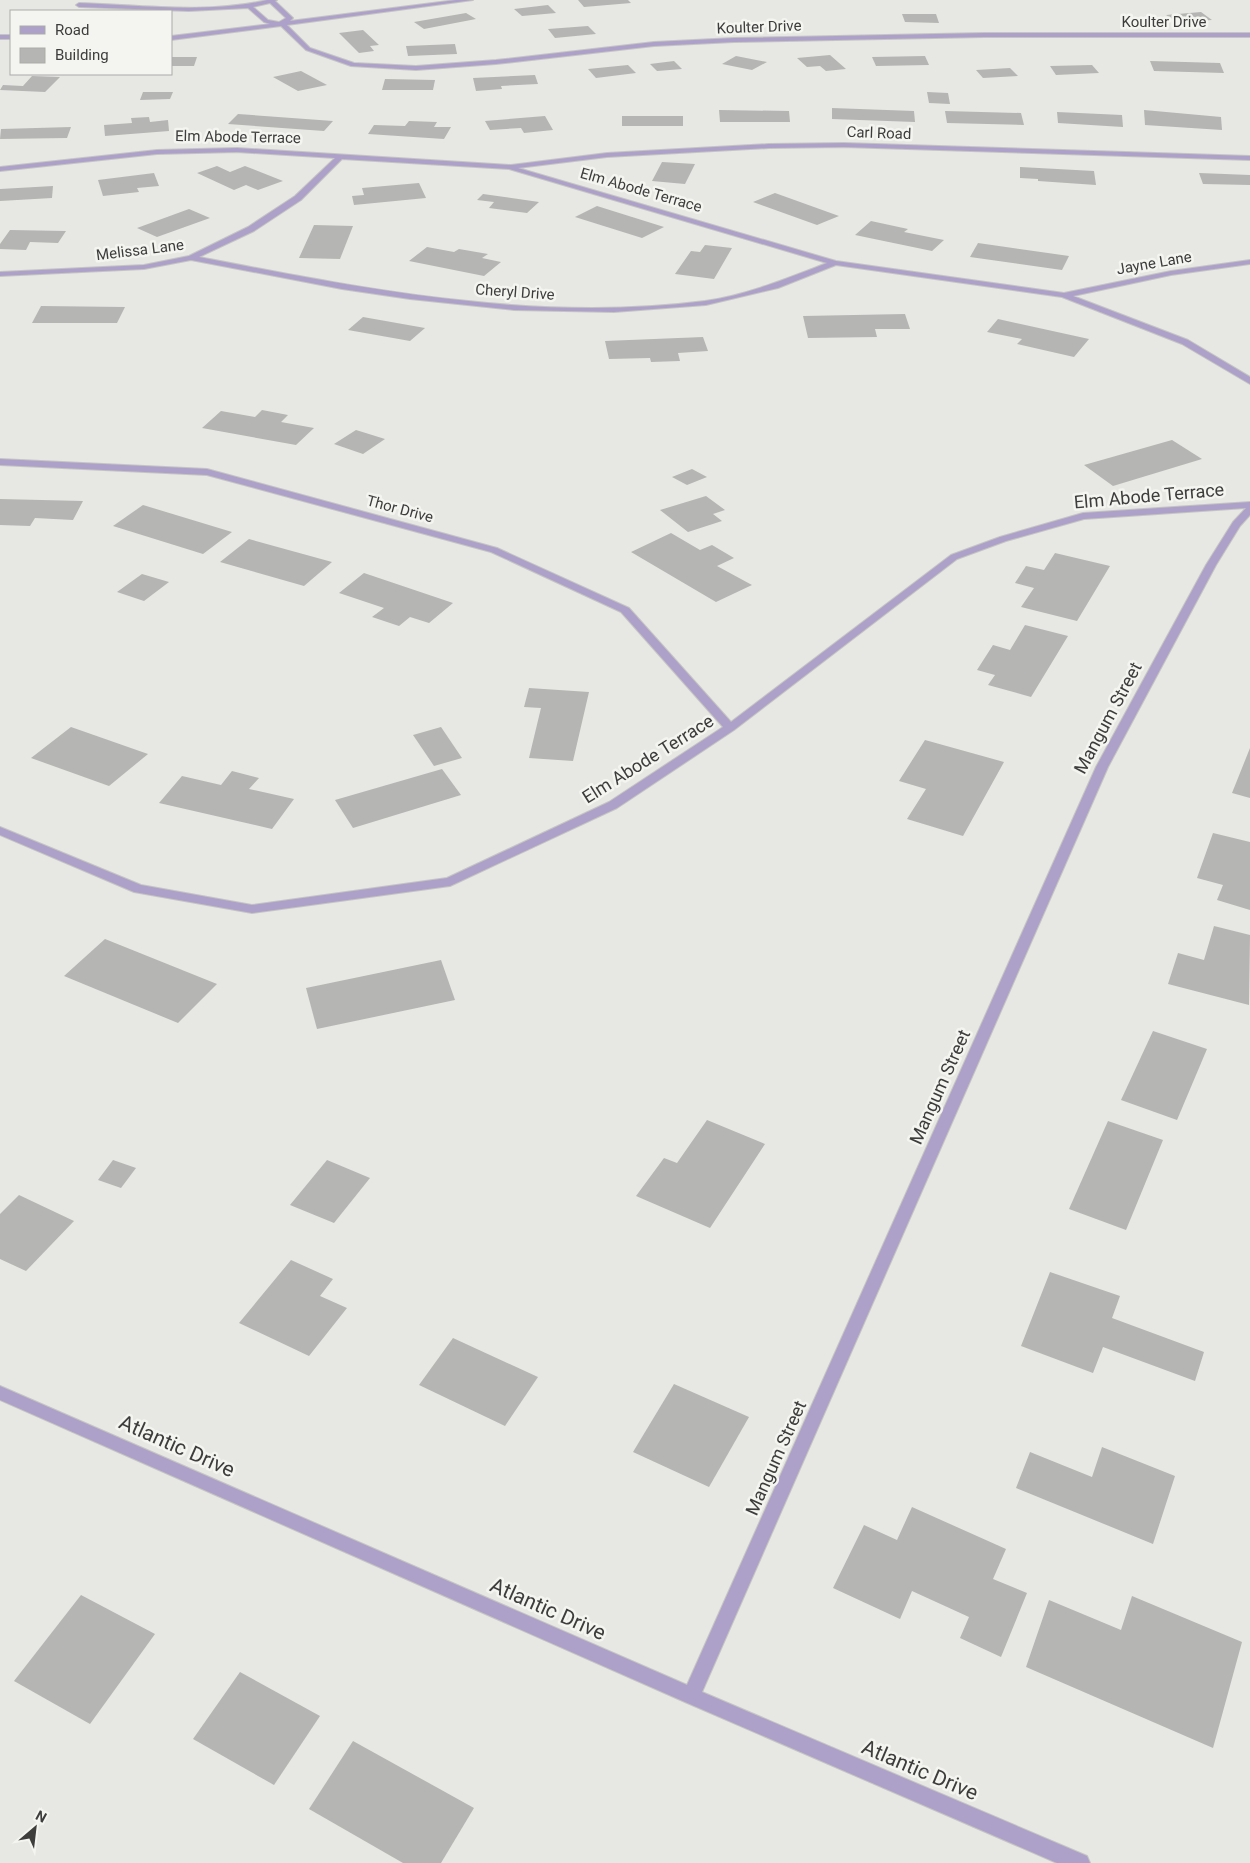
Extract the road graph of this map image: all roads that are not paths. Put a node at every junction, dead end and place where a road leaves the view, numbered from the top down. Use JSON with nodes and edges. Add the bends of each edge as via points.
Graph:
{"nodes":[{"id":1,"x":470,"y":0,"type":"edge"},
{"id":2,"x":273,"y":1,"type":"edge"},
{"id":3,"x":79,"y":6,"type":"dead end"},
{"id":4,"x":249,"y":6,"type":"junction"},
{"id":5,"x":282,"y":24,"type":"junction"},
{"id":6,"x":1250,"y":35,"type":"edge"},
{"id":7,"x":172,"y":38,"type":"edge"},
{"id":8,"x":341,"y":156,"type":"junction"},
{"id":9,"x":1250,"y":158,"type":"edge"},
{"id":10,"x":509,"y":167,"type":"junction"},
{"id":11,"x":0,"y":169,"type":"edge"},
{"id":12,"x":191,"y":258,"type":"junction"},
{"id":13,"x":1250,"y":262,"type":"edge"},
{"id":14,"x":834,"y":263,"type":"junction"},
{"id":15,"x":0,"y":274,"type":"edge"},
{"id":16,"x":1064,"y":295,"type":"junction"},
{"id":17,"x":1250,"y":381,"type":"edge"},
{"id":18,"x":0,"y":462,"type":"edge"},
{"id":19,"x":1250,"y":504,"type":"edge"},
{"id":20,"x":1250,"y":509,"type":"edge"},
{"id":21,"x":730,"y":728,"type":"junction"},
{"id":22,"x":0,"y":831,"type":"edge"},
{"id":23,"x":0,"y":1393,"type":"edge"},
{"id":24,"x":691,"y":1696,"type":"junction"},
{"id":25,"x":1080,"y":1863,"type":"edge"}],
"edges":[{"from":1,"to":5,"type":"street"},
{"from":2,"to":4,"type":"street"},
{"from":2,"to":5,"type":"street","via":[[290,18]]},
{"from":3,"to":4,"type":"street","via":[[190,9]]},
{"from":4,"to":5,"type":"street","via":[[266,21]]},
{"from":5,"to":6,"type":"street","name":"Koulter Drive","via":[[308,48],[353,65],[416,68],[654,44],[734,40],[984,35]]},
{"from":5,"to":7,"type":"street"},
{"from":8,"to":10,"type":"street","name":"Elm Abode Terrace"},
{"from":8,"to":11,"type":"street","name":"Elm Abode Terrace","via":[[237,150],[157,152]]},
{"from":8,"to":12,"type":"street","name":"Melissa Lane","via":[[298,198],[251,229]]},
{"from":9,"to":10,"type":"street","name":"Carl Road","via":[[854,145],[607,155]]},
{"from":10,"to":14,"type":"street","name":"Elm Abode Terrace"},
{"from":12,"to":14,"type":"street","name":"Cheryl Drive","via":[[410,297],[514,308],[614,310],[706,302],[774,286]]},
{"from":12,"to":15,"type":"street","name":"Melissa Lane","via":[[144,267]]},
{"from":13,"to":16,"type":"street","name":"Jayne Lane","via":[[1171,273]]},
{"from":14,"to":16,"type":"street","name":"Elm Abode Terrace"},
{"from":16,"to":17,"type":"street","name":"Elm Abode Terrace","via":[[1186,342]]},
{"from":18,"to":21,"type":"street","name":"Thor Drive","via":[[206,472],[494,550],[624,610]]},
{"from":19,"to":21,"type":"street","name":"Elm Abode Terrace","via":[[1083,516],[954,557]]},
{"from":20,"to":24,"type":"street","name":"Mangum Street","via":[[1236,524],[1212,565],[1102,767]]},
{"from":21,"to":22,"type":"street","name":"Elm Abode Terrace","via":[[613,805],[450,882],[252,909],[138,889]]},
{"from":23,"to":24,"type":"street","name":"Atlantic Drive"},
{"from":24,"to":25,"type":"street","name":"Atlantic Drive"}]}
